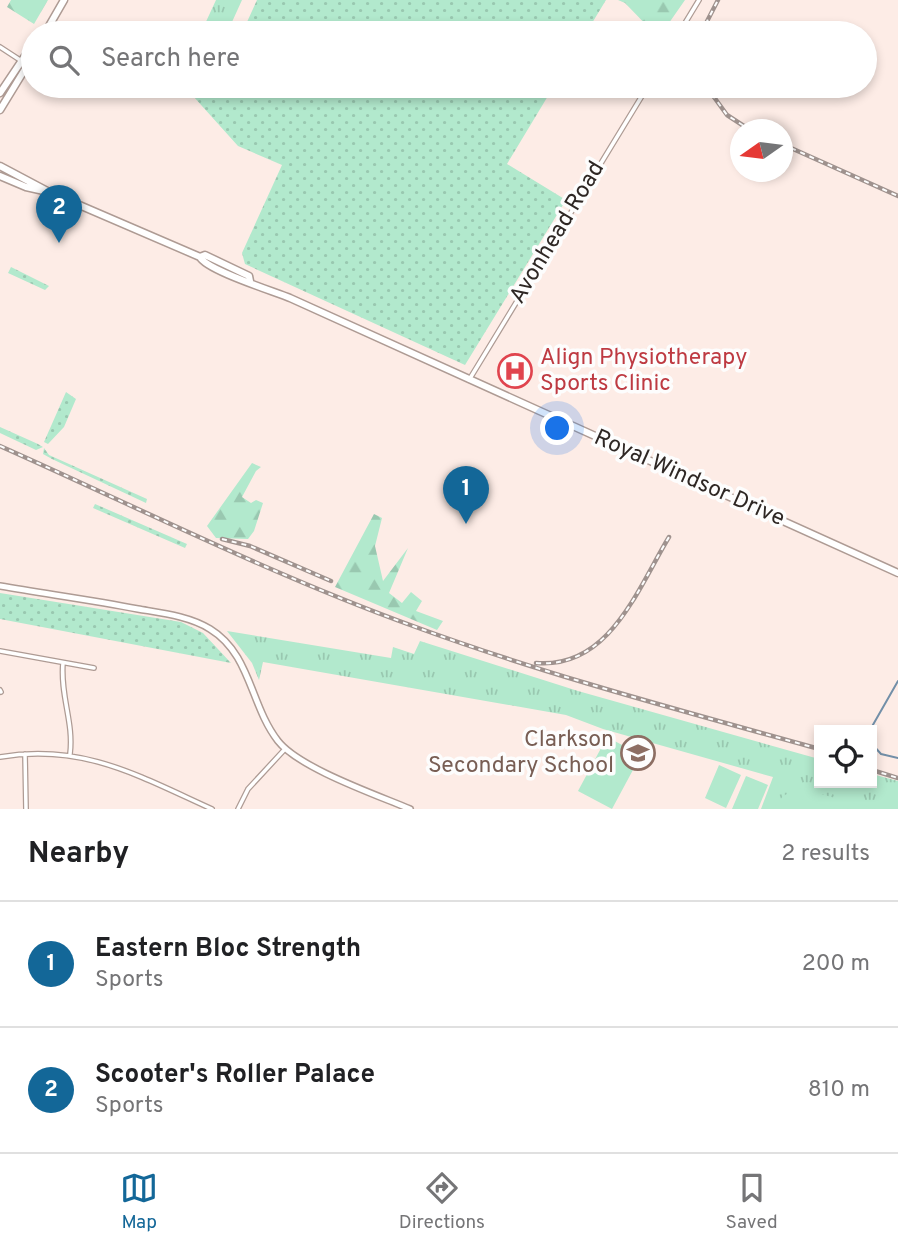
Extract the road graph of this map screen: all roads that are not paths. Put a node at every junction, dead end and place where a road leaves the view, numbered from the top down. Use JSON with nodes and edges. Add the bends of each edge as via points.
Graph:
{"nodes":[{"id":1,"x":64,"y":0,"type":"edge"},
{"id":2,"x":699,"y":0,"type":"edge"},
{"id":3,"x":52,"y":21,"type":"edge"},
{"id":4,"x":686,"y":21,"type":"edge"},
{"id":5,"x":0,"y":47,"type":"edge"},
{"id":6,"x":21,"y":60,"type":"edge"},
{"id":7,"x":21,"y":67,"type":"edge"},
{"id":8,"x":21,"y":70,"type":"edge"},
{"id":9,"x":0,"y":93,"type":"edge"},
{"id":10,"x":641,"y":98,"type":"edge"},
{"id":11,"x":0,"y":110,"type":"edge"},
{"id":12,"x":0,"y":166,"type":"edge"},
{"id":13,"x":0,"y":176,"type":"edge"},
{"id":14,"x":49,"y":192,"type":"junction"},
{"id":15,"x":469,"y":380,"type":"junction"},
{"id":16,"x":898,"y":573,"type":"edge"},
{"id":17,"x":0,"y":586,"type":"edge"},
{"id":18,"x":0,"y":651,"type":"edge"},
{"id":19,"x":63,"y":662,"type":"junction"},
{"id":20,"x":94,"y":668,"type":"dead end"},
{"id":21,"x":285,"y":749,"type":"junction"},
{"id":22,"x":25,"y":754,"type":"junction"},
{"id":23,"x":70,"y":754,"type":"junction"},
{"id":24,"x":0,"y":757,"type":"edge"},
{"id":25,"x":26,"y":809,"type":"edge"},
{"id":26,"x":212,"y":809,"type":"edge"},
{"id":27,"x":239,"y":809,"type":"edge"},
{"id":28,"x":410,"y":809,"type":"edge"}],
"edges":[{"from":1,"to":3,"type":"main road"},
{"from":2,"to":4,"type":"street"},
{"from":5,"to":6,"type":"street"},
{"from":7,"to":9,"type":"main road"},
{"from":8,"to":11,"type":"main road"},
{"from":10,"to":15,"type":"street","name":"Avonhead Road"},
{"from":12,"to":14,"type":"main road","name":"Royal Windsor Drive"},
{"from":13,"to":14,"type":"main road","name":"Royal Windsor Drive"},
{"from":14,"to":15,"type":"main road","name":"Royal Windsor Drive"},
{"from":15,"to":16,"type":"main road","name":"Royal Windsor Drive"},
{"from":17,"to":21,"type":"street","via":[[153,611],[210,629],[243,664],[262,716]]},
{"from":18,"to":19,"type":"street"},
{"from":19,"to":20,"type":"street"},
{"from":19,"to":23,"type":"street","via":[[61,687],[71,729]]},
{"from":21,"to":27,"type":"street","via":[[248,789]]},
{"from":21,"to":28,"type":"street","via":[[308,764]]},
{"from":22,"to":23,"type":"street"},
{"from":22,"to":24,"type":"street"},
{"from":22,"to":25,"type":"street"},
{"from":23,"to":26,"type":"street","via":[[116,766]]}]}
